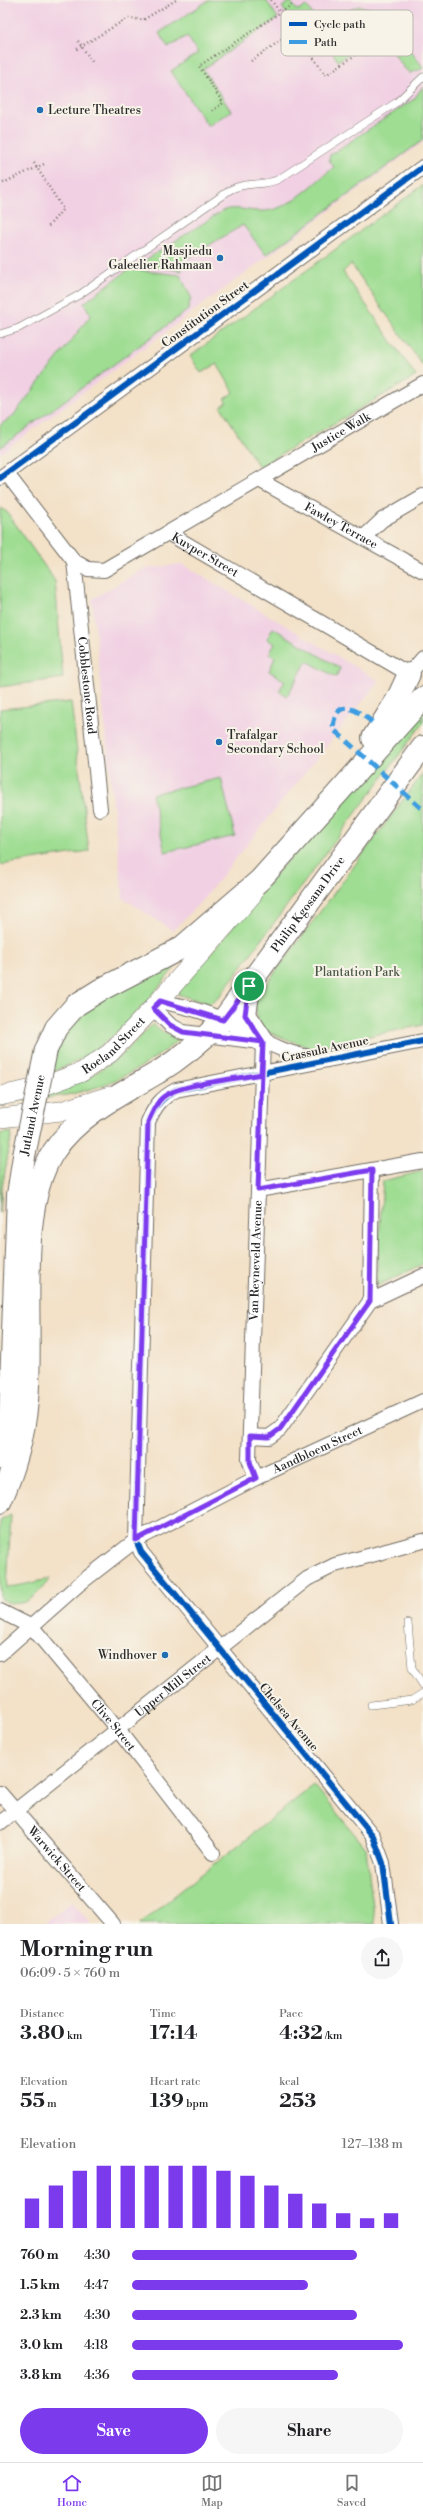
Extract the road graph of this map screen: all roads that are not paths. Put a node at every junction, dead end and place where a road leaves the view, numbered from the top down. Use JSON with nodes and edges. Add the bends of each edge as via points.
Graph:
{"nodes":[{"id":1,"x":423,"y":77,"type":"edge"},
{"id":2,"x":423,"y":167,"type":"edge"},
{"id":3,"x":0,"y":334,"type":"edge"},
{"id":4,"x":423,"y":384,"type":"edge"},
{"id":5,"x":3,"y":476,"type":"edge"},
{"id":6,"x":258,"y":480,"type":"junction"},
{"id":7,"x":423,"y":496,"type":"edge"},
{"id":8,"x":168,"y":532,"type":"junction"},
{"id":9,"x":364,"y":537,"type":"junction"},
{"id":10,"x":74,"y":561,"type":"junction"},
{"id":11,"x":423,"y":571,"type":"edge"},
{"id":12,"x":416,"y":666,"type":"edge"},
{"id":13,"x":423,"y":698,"type":"edge"},
{"id":14,"x":423,"y":748,"type":"edge"},
{"id":15,"x":341,"y":789,"type":"junction"},
{"id":16,"x":100,"y":809,"type":"dead end"},
{"id":17,"x":260,"y":880,"type":"junction"},
{"id":18,"x":249,"y":986,"type":"junction"},
{"id":19,"x":157,"y":1004,"type":"junction"},
{"id":20,"x":223,"y":1020,"type":"junction"},
{"id":21,"x":207,"y":1036,"type":"junction"},
{"id":22,"x":423,"y":1041,"type":"edge"},
{"id":23,"x":263,"y":1042,"type":"junction"},
{"id":24,"x":328,"y":1058,"type":"junction"},
{"id":25,"x":261,"y":1074,"type":"junction"},
{"id":26,"x":124,"y":1090,"type":"junction"},
{"id":27,"x":0,"y":1096,"type":"edge"},
{"id":28,"x":0,"y":1118,"type":"edge"},
{"id":29,"x":423,"y":1161,"type":"edge"},
{"id":30,"x":372,"y":1170,"type":"junction"},
{"id":31,"x":258,"y":1190,"type":"junction"},
{"id":32,"x":423,"y":1276,"type":"edge"},
{"id":33,"x":370,"y":1301,"type":"junction"},
{"id":34,"x":423,"y":1400,"type":"edge"},
{"id":35,"x":250,"y":1436,"type":"junction"},
{"id":36,"x":0,"y":1458,"type":"edge"},
{"id":37,"x":256,"y":1478,"type":"junction"},
{"id":38,"x":1,"y":1499,"type":"edge"},
{"id":39,"x":136,"y":1540,"type":"junction"},
{"id":40,"x":423,"y":1541,"type":"edge"},
{"id":41,"x":0,"y":1611,"type":"edge"},
{"id":42,"x":408,"y":1623,"type":"dead end"},
{"id":43,"x":32,"y":1627,"type":"junction"},
{"id":44,"x":219,"y":1650,"type":"junction"},
{"id":45,"x":0,"y":1654,"type":"edge"},
{"id":46,"x":423,"y":1685,"type":"edge"},
{"id":47,"x":423,"y":1693,"type":"edge"},
{"id":48,"x":371,"y":1705,"type":"dead end"},
{"id":49,"x":118,"y":1730,"type":"junction"},
{"id":50,"x":0,"y":1793,"type":"edge"},
{"id":51,"x":14,"y":1812,"type":"junction"},
{"id":52,"x":0,"y":1823,"type":"edge"},
{"id":53,"x":213,"y":1853,"type":"dead end"},
{"id":54,"x":113,"y":1924,"type":"edge"},
{"id":55,"x":391,"y":1924,"type":"edge"}],
"edges":[{"from":1,"to":3,"type":"lane","via":[[397,102],[279,179],[266,184],[252,183],[230,190],[79,294],[19,328]]},
{"from":2,"to":5,"type":"street","name":"Constitution Street"},
{"from":4,"to":6,"type":"street","name":"Justice Walk"},
{"from":5,"to":10,"type":"street","name":"Kuyper Street"},
{"from":6,"to":8,"type":"street","name":"Justice Walk"},
{"from":6,"to":9,"type":"street","name":"Fawley Terrace"},
{"from":7,"to":9,"type":"street","via":[[382,520]]},
{"from":8,"to":10,"type":"street","name":"Kuyper Street","via":[[104,570],[88,569]]},
{"from":8,"to":12,"type":"street","name":"Kuyper Street"},
{"from":9,"to":11,"type":"street","name":"Fawley Terrace"},
{"from":10,"to":16,"type":"street","name":"Cobblestone Road"},
{"from":12,"to":15,"type":"main road"},
{"from":13,"to":15,"type":"main road"},
{"from":14,"to":18,"type":"main road","name":"Philip Kgosana Drive"},
{"from":15,"to":17,"type":"main road"},
{"from":17,"to":19,"type":"main road","name":"Roeland Street","via":[[251,899]]},
{"from":17,"to":36,"type":"main road","name":"Jutland Avenue","bridge":true,"via":[[181,948],[76,1005],[56,1028],[46,1050],[18,1195],[10,1414]]},
{"from":18,"to":20,"type":"main road","name":"Philip Kgosana Drive"},
{"from":18,"to":23,"type":"main road","via":[[245,1015]]},
{"from":19,"to":20,"type":"street","name":"Crassula Avenue"},
{"from":19,"to":21,"type":"street","name":"Crassula Avenue","via":[[174,1028]]},
{"from":19,"to":27,"type":"main road","name":"Roeland Street","via":[[122,1042],[97,1064],[38,1088]]},
{"from":20,"to":21,"type":"main road","name":"Philip Kgosana Drive"},
{"from":20,"to":23,"type":"street","name":"Crassula Avenue"},
{"from":21,"to":23,"type":"street","name":"Crassula Avenue"},
{"from":21,"to":26,"type":"main road","name":"Philip Kgosana Drive","via":[[157,1072]]},
{"from":22,"to":24,"type":"street","name":"Crassula Avenue"},
{"from":23,"to":24,"type":"street","name":"Crassula Avenue","via":[[300,1056]]},
{"from":23,"to":25,"type":"street","name":"Van Reyneveld Avenue"},
{"from":24,"to":25,"type":"street","name":"Crassula Avenue"},
{"from":25,"to":31,"type":"street","name":"Van Reyneveld Avenue"},
{"from":25,"to":39,"type":"street","name":"Crassula Avenue","via":[[176,1090],[162,1098],[148,1122]]},
{"from":26,"to":28,"type":"main road","via":[[61,1111]]},
{"from":26,"to":38,"type":"main road","name":"Jutland Avenue","via":[[76,1126],[61,1141],[47,1162],[37,1190],[32,1229],[24,1428]]},
{"from":29,"to":30,"type":"street"},
{"from":30,"to":31,"type":"street"},
{"from":30,"to":33,"type":"street"},
{"from":31,"to":35,"type":"street","name":"Van Reyneveld Avenue"},
{"from":32,"to":33,"type":"street"},
{"from":33,"to":35,"type":"street","via":[[280,1429],[269,1437]]},
{"from":34,"to":37,"type":"street","name":"Aandbloem Street"},
{"from":35,"to":37,"type":"street","name":"Van Reyneveld Avenue","via":[[250,1462]]},
{"from":37,"to":39,"type":"street","name":"Aandbloem Street"},
{"from":39,"to":43,"type":"street","name":"Aandbloem Street","via":[[78,1585]]},
{"from":39,"to":44,"type":"street","name":"Chelsea Avenue","via":[[141,1552]]},
{"from":40,"to":44,"type":"street","name":"Upper Mill Street","via":[[320,1571]]},
{"from":41,"to":43,"type":"street","name":"Clive Street"},
{"from":42,"to":46,"type":"lane","via":[[412,1668]]},
{"from":43,"to":45,"type":"street","name":"Aandbloem Street"},
{"from":43,"to":49,"type":"street","name":"Clive Street"},
{"from":44,"to":49,"type":"street","name":"Upper Mill Street"},
{"from":44,"to":55,"type":"street","name":"Chelsea Avenue","via":[[373,1836],[383,1863]]},
{"from":47,"to":48,"type":"lane","via":[[412,1700]]},
{"from":49,"to":51,"type":"street","name":"Upper Mill Street"},
{"from":49,"to":53,"type":"street","name":"Clive Street"},
{"from":50,"to":51,"type":"street","name":"Warwick Street"},
{"from":51,"to":52,"type":"street","name":"Upper Mill Street"},
{"from":51,"to":54,"type":"street","name":"Warwick Street"}]}
